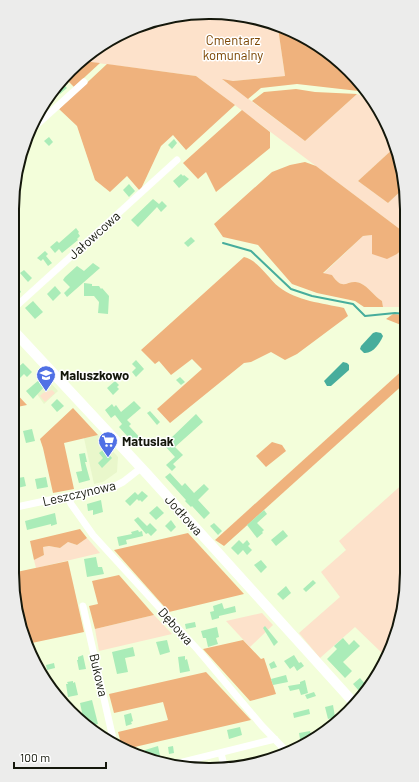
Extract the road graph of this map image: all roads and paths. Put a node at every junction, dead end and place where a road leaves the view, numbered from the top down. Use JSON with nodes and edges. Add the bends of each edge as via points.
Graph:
{"nodes":[{"id":1,"x":84,"y":82,"type":"dead end"},
{"id":2,"x":41,"y":121,"type":"edge"},
{"id":3,"x":177,"y":160,"type":"dead end"},
{"id":4,"x":19,"y":304,"type":"edge"},
{"id":5,"x":19,"y":337,"type":"edge"},
{"id":6,"x":141,"y":468,"type":"junction"},
{"id":7,"x":68,"y":496,"type":"junction"},
{"id":8,"x":19,"y":506,"type":"edge"},
{"id":9,"x":83,"y":606,"type":"dead end"},
{"id":10,"x":351,"y":700,"type":"edge"},
{"id":11,"x":112,"y":736,"type":"edge"},
{"id":12,"x":275,"y":740,"type":"junction"},
{"id":13,"x":283,"y":748,"type":"edge"},
{"id":14,"x":221,"y":753,"type":"junction"},
{"id":15,"x":187,"y":761,"type":"edge"},
{"id":16,"x":223,"y":763,"type":"edge"}],
"edges":[{"from":1,"to":2,"type":"street"},
{"from":3,"to":4,"type":"street","name":"Jałowcowa"},
{"from":5,"to":6,"type":"street","name":"Jodłowa"},
{"from":6,"to":7,"type":"street","name":"Leszczynowa","via":[[119,484]]},
{"from":6,"to":10,"type":"street","name":"Jodłowa"},
{"from":7,"to":8,"type":"street","name":"Leszczynowa"},
{"from":7,"to":12,"type":"street","name":"Dębowa","via":[[93,535],[198,650]]},
{"from":9,"to":11,"type":"street","name":"Bukowa"},
{"from":12,"to":13,"type":"street","name":"Dębowa"},
{"from":12,"to":14,"type":"street"},
{"from":14,"to":15,"type":"street"},
{"from":14,"to":16,"type":"street"}]}
